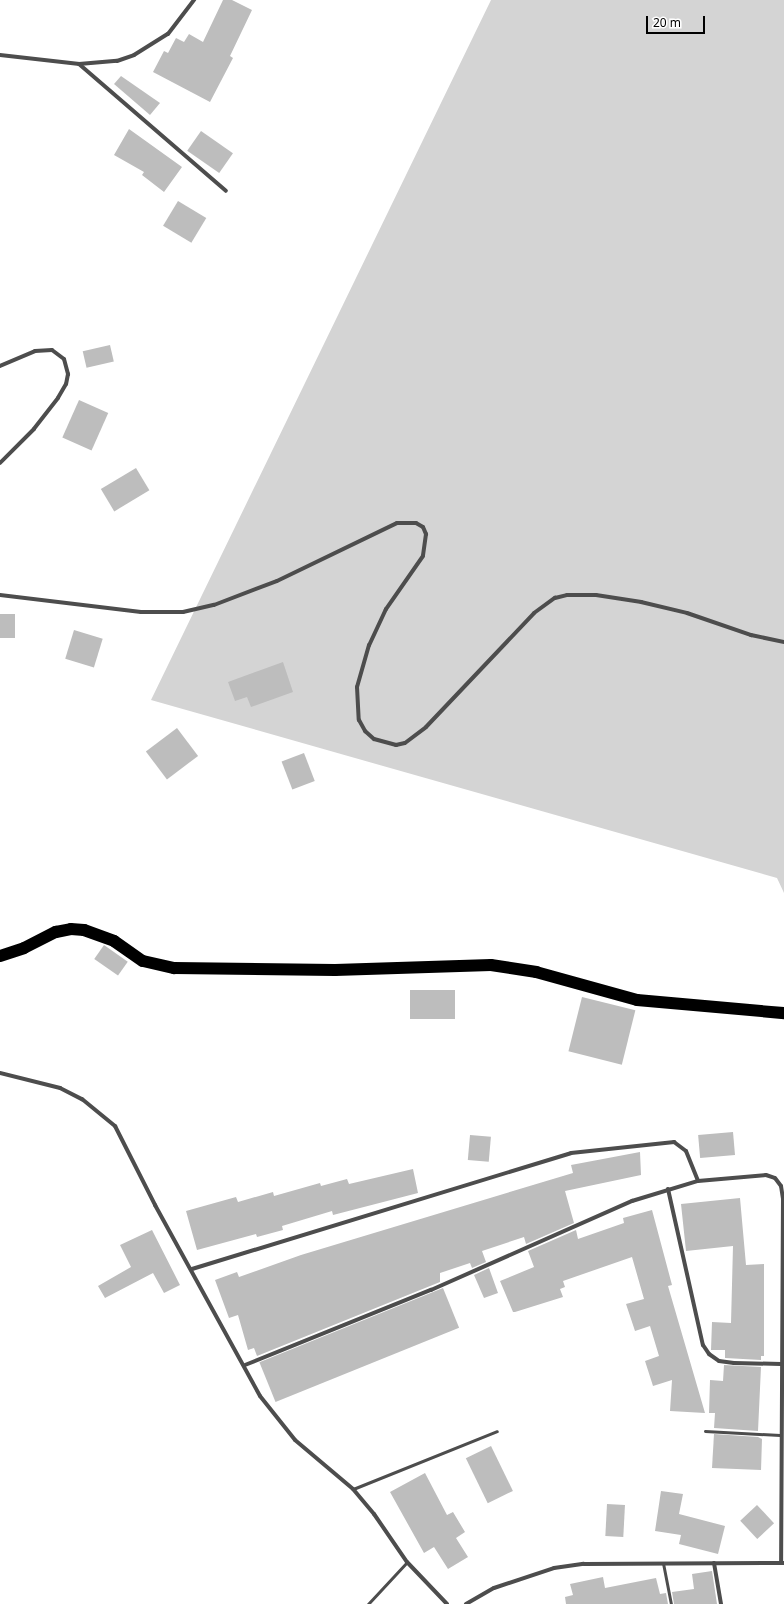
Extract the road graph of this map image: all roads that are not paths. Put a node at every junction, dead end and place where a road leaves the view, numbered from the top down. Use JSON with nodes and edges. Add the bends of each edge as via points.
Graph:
{"nodes":[{"id":1,"x":194,"y":0,"type":"edge"},
{"id":2,"x":0,"y":55,"type":"edge"},
{"id":3,"x":79,"y":64,"type":"junction"},
{"id":4,"x":226,"y":191,"type":"dead end"},
{"id":5,"x":0,"y":366,"type":"edge"},
{"id":6,"x":0,"y":463,"type":"edge"},
{"id":7,"x":0,"y":595,"type":"edge"},
{"id":8,"x":784,"y":642,"type":"edge"},
{"id":9,"x":0,"y":956,"type":"edge"},
{"id":10,"x":784,"y":1013,"type":"edge"},
{"id":11,"x":0,"y":1073,"type":"edge"},
{"id":12,"x":698,"y":1181,"type":"junction"},
{"id":13,"x":668,"y":1190,"type":"junction"},
{"id":14,"x":192,"y":1269,"type":"junction"},
{"id":15,"x":781,"y":1364,"type":"junction"},
{"id":16,"x":245,"y":1365,"type":"junction"},
{"id":17,"x":497,"y":1431,"type":"dead end"},
{"id":18,"x":706,"y":1431,"type":"dead end"},
{"id":19,"x":780,"y":1435,"type":"junction"},
{"id":20,"x":353,"y":1489,"type":"junction"},
{"id":21,"x":407,"y":1562,"type":"junction"},
{"id":22,"x":663,"y":1563,"type":"junction"},
{"id":23,"x":714,"y":1563,"type":"junction"},
{"id":24,"x":783,"y":1563,"type":"edge"},
{"id":25,"x":368,"y":1604,"type":"edge"},
{"id":26,"x":447,"y":1604,"type":"edge"},
{"id":27,"x":466,"y":1604,"type":"edge"},
{"id":28,"x":672,"y":1604,"type":"edge"},
{"id":29,"x":721,"y":1604,"type":"edge"}],
"edges":[{"from":1,"to":3,"type":"street","via":[[168,34],[134,56],[117,61]]},
{"from":2,"to":3,"type":"street"},
{"from":3,"to":4,"type":"street"},
{"from":5,"to":6,"type":"street","via":[[35,351],[52,350],[64,359],[68,374],[58,398],[34,429]]},
{"from":7,"to":8,"type":"street","via":[[140,612],[183,612],[214,605],[278,581],[390,525],[407,521],[416,523],[423,527],[426,534],[422,556],[386,609],[369,645],[357,688],[359,720],[365,731],[379,742],[396,745],[405,743],[426,726],[534,613],[555,598],[567,595],[596,595],[642,602],[751,635]]},
{"from":9,"to":10,"type":"highway","via":[[24,948],[56,932],[71,929],[84,930],[114,941],[143,961],[174,968],[327,970],[491,965],[536,972],[637,1000]]},
{"from":11,"to":14,"type":"street","via":[[60,1088],[82,1099],[115,1126]]},
{"from":12,"to":13,"type":"street"},
{"from":12,"to":14,"type":"street","via":[[686,1151],[674,1142],[571,1153]]},
{"from":12,"to":15,"type":"street","via":[[766,1175],[775,1178],[781,1186]]},
{"from":13,"to":15,"type":"street","via":[[703,1345],[708,1354],[719,1361]]},
{"from":13,"to":16,"type":"street","via":[[608,1211],[431,1290]]},
{"from":14,"to":16,"type":"street"},
{"from":15,"to":19,"type":"street"},
{"from":16,"to":20,"type":"street","via":[[260,1396],[278,1421],[295,1440]]},
{"from":17,"to":20,"type":"lane"},
{"from":18,"to":19,"type":"lane"},
{"from":19,"to":24,"type":"street"},
{"from":20,"to":21,"type":"street","via":[[390,1535]]},
{"from":21,"to":25,"type":"lane"},
{"from":21,"to":26,"type":"street"},
{"from":22,"to":23,"type":"street"},
{"from":22,"to":27,"type":"street","via":[[584,1564],[554,1568],[494,1588]]},
{"from":22,"to":28,"type":"lane"},
{"from":23,"to":24,"type":"street"},
{"from":23,"to":29,"type":"street"}]}
